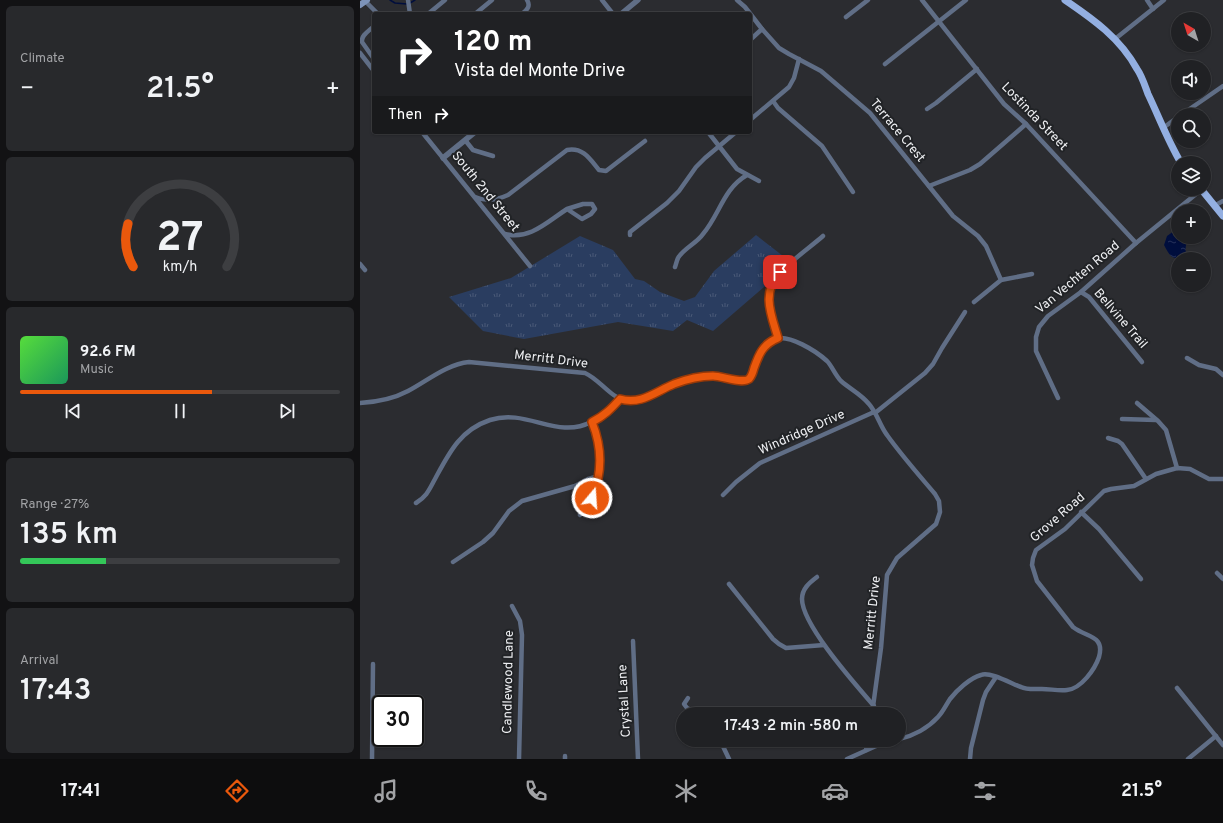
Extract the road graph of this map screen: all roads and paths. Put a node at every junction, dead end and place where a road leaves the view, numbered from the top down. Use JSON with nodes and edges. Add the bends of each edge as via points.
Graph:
{"nodes":[{"id":1,"x":444,"y":0,"type":"edge"},
{"id":2,"x":492,"y":0,"type":"edge"},
{"id":3,"x":527,"y":0,"type":"edge"},
{"id":4,"x":602,"y":0,"type":"edge"},
{"id":5,"x":638,"y":0,"type":"edge"},
{"id":6,"x":737,"y":0,"type":"edge"},
{"id":7,"x":868,"y":0,"type":"edge"},
{"id":8,"x":922,"y":0,"type":"edge"},
{"id":9,"x":966,"y":0,"type":"edge"},
{"id":10,"x":1065,"y":0,"type":"edge"},
{"id":11,"x":1147,"y":0,"type":"edge"},
{"id":12,"x":1164,"y":0,"type":"edge"},
{"id":13,"x":364,"y":2,"type":"edge"},
{"id":14,"x":408,"y":2,"type":"edge"},
{"id":15,"x":1153,"y":9,"type":"junction"},
{"id":16,"x":376,"y":12,"type":"edge"},
{"id":17,"x":410,"y":12,"type":"edge"},
{"id":18,"x":430,"y":12,"type":"edge"},
{"id":19,"x":477,"y":12,"type":"edge"},
{"id":20,"x":524,"y":12,"type":"edge"},
{"id":21,"x":611,"y":12,"type":"edge"},
{"id":22,"x":623,"y":12,"type":"edge"},
{"id":23,"x":749,"y":12,"type":"edge"},
{"id":24,"x":752,"y":16,"type":"edge"},
{"id":25,"x":846,"y":17,"type":"dead end"},
{"id":26,"x":939,"y":21,"type":"junction"},
{"id":27,"x":372,"y":28,"type":"edge"},
{"id":28,"x":762,"y":30,"type":"junction"},
{"id":29,"x":752,"y":38,"type":"edge"},
{"id":30,"x":1115,"y":39,"type":"junction"},
{"id":31,"x":360,"y":53,"type":"edge"},
{"id":32,"x":372,"y":55,"type":"edge"},
{"id":33,"x":799,"y":59,"type":"junction"},
{"id":34,"x":885,"y":64,"type":"dead end"},
{"id":35,"x":372,"y":68,"type":"edge"},
{"id":36,"x":977,"y":69,"type":"junction"},
{"id":37,"x":1223,"y":86,"type":"edge"},
{"id":38,"x":773,"y":101,"type":"junction"},
{"id":39,"x":1191,"y":108,"type":"edge"},
{"id":40,"x":927,"y":109,"type":"dead end"},
{"id":41,"x":752,"y":118,"type":"edge"},
{"id":42,"x":1171,"y":122,"type":"edge"},
{"id":43,"x":1026,"y":124,"type":"junction"},
{"id":44,"x":1163,"y":128,"type":"junction"},
{"id":45,"x":424,"y":134,"type":"edge"},
{"id":46,"x":472,"y":134,"type":"edge"},
{"id":47,"x":710,"y":134,"type":"edge"},
{"id":48,"x":734,"y":134,"type":"edge"},
{"id":49,"x":465,"y":140,"type":"junction"},
{"id":50,"x":645,"y":141,"type":"dead end"},
{"id":51,"x":720,"y":146,"type":"junction"},
{"id":52,"x":493,"y":156,"type":"dead end"},
{"id":53,"x":1177,"y":156,"type":"edge"},
{"id":54,"x":443,"y":158,"type":"junction"},
{"id":55,"x":747,"y":174,"type":"junction"},
{"id":56,"x":759,"y":182,"type":"dead end"},
{"id":57,"x":929,"y":186,"type":"junction"},
{"id":58,"x":853,"y":192,"type":"dead end"},
{"id":59,"x":1193,"y":196,"type":"edge"},
{"id":60,"x":1206,"y":196,"type":"edge"},
{"id":61,"x":475,"y":197,"type":"junction"},
{"id":62,"x":1223,"y":201,"type":"edge"},
{"id":63,"x":1214,"y":206,"type":"junction"},
{"id":64,"x":567,"y":209,"type":"junction"},
{"id":65,"x":1223,"y":216,"type":"edge"},
{"id":66,"x":505,"y":234,"type":"junction"},
{"id":67,"x":630,"y":235,"type":"dead end"},
{"id":68,"x":823,"y":236,"type":"dead end"},
{"id":69,"x":1136,"y":243,"type":"junction"},
{"id":70,"x":360,"y":264,"type":"edge"},
{"id":71,"x":530,"y":266,"type":"dead end"},
{"id":72,"x":675,"y":267,"type":"dead end"},
{"id":73,"x":365,"y":270,"type":"dead end"},
{"id":74,"x":1032,"y":274,"type":"dead end"},
{"id":75,"x":1001,"y":280,"type":"junction"},
{"id":76,"x":1081,"y":292,"type":"junction"},
{"id":77,"x":974,"y":302,"type":"dead end"},
{"id":78,"x":965,"y":312,"type":"dead end"},
{"id":79,"x":778,"y":338,"type":"junction"},
{"id":80,"x":1187,"y":358,"type":"dead end"},
{"id":81,"x":1142,"y":362,"type":"dead end"},
{"id":82,"x":1223,"y":375,"type":"edge"},
{"id":83,"x":1058,"y":398,"type":"dead end"},
{"id":84,"x":620,"y":399,"type":"junction"},
{"id":85,"x":360,"y":403,"type":"edge"},
{"id":86,"x":1137,"y":403,"type":"dead end"},
{"id":87,"x":875,"y":413,"type":"junction"},
{"id":88,"x":1122,"y":419,"type":"dead end"},
{"id":89,"x":1158,"y":421,"type":"junction"},
{"id":90,"x":592,"y":422,"type":"junction"},
{"id":91,"x":1108,"y":438,"type":"dead end"},
{"id":92,"x":1177,"y":468,"type":"junction"},
{"id":93,"x":599,"y":476,"type":"junction"},
{"id":94,"x":1146,"y":479,"type":"junction"},
{"id":95,"x":1223,"y":479,"type":"edge"},
{"id":96,"x":723,"y":495,"type":"dead end"},
{"id":97,"x":416,"y":503,"type":"dead end"},
{"id":98,"x":1081,"y":512,"type":"junction"},
{"id":99,"x":580,"y":515,"type":"dead end"},
{"id":100,"x":453,"y":562,"type":"dead end"},
{"id":101,"x":1217,"y":573,"type":"dead end"},
{"id":102,"x":817,"y":577,"type":"dead end"},
{"id":103,"x":1141,"y":579,"type":"dead end"},
{"id":104,"x":1223,"y":579,"type":"edge"},
{"id":105,"x":729,"y":584,"type":"dead end"},
{"id":106,"x":512,"y":606,"type":"dead end"},
{"id":107,"x":633,"y":641,"type":"dead end"},
{"id":108,"x":824,"y":645,"type":"junction"},
{"id":109,"x":373,"y":664,"type":"dead end"},
{"id":110,"x":996,"y":677,"type":"junction"},
{"id":111,"x":1177,"y":688,"type":"dead end"},
{"id":112,"x":688,"y":698,"type":"dead end"},
{"id":113,"x":874,"y":706,"type":"joint"},
{"id":114,"x":686,"y":707,"type":"edge"},
{"id":115,"x":1216,"y":736,"type":"junction"},
{"id":116,"x":906,"y":737,"type":"edge"},
{"id":117,"x":1223,"y":745,"type":"edge"},
{"id":118,"x":723,"y":747,"type":"edge"},
{"id":119,"x":867,"y":747,"type":"edge"},
{"id":120,"x":875,"y":747,"type":"edge"},
{"id":121,"x":866,"y":750,"type":"junction"},
{"id":122,"x":372,"y":759,"type":"edge"},
{"id":123,"x":519,"y":759,"type":"edge"},
{"id":124,"x":638,"y":759,"type":"edge"},
{"id":125,"x":729,"y":759,"type":"edge"},
{"id":126,"x":847,"y":759,"type":"edge"},
{"id":127,"x":970,"y":759,"type":"edge"},
{"id":128,"x":1188,"y":759,"type":"edge"}],
"edges":[{"from":1,"to":18,"type":"street"},
{"from":2,"to":19,"type":"street"},
{"from":3,"to":20,"type":"street","via":[[529,6]]},
{"from":4,"to":21,"type":"street"},
{"from":5,"to":22,"type":"street"},
{"from":6,"to":23,"type":"street","name":"Terrace Crest"},
{"from":7,"to":25,"type":"street"},
{"from":8,"to":26,"type":"street","name":"Lostinda Street"},
{"from":9,"to":26,"type":"street"},
{"from":10,"to":30,"type":"main road","via":[[1094,20]]},
{"from":11,"to":15,"type":"street"},
{"from":12,"to":15,"type":"street"},
{"from":13,"to":16,"type":"street"},
{"from":14,"to":17,"type":"street"},
{"from":15,"to":30,"type":"street"},
{"from":24,"to":28,"type":"street","name":"Terrace Crest"},
{"from":26,"to":34,"type":"street"},
{"from":26,"to":36,"type":"street","name":"Lostinda Street"},
{"from":27,"to":32,"type":"street","via":[[361,39]]},
{"from":28,"to":29,"type":"street"},
{"from":28,"to":33,"type":"street","name":"Terrace Crest","via":[[779,48]]},
{"from":30,"to":44,"type":"main road","via":[[1138,69]]},
{"from":31,"to":35,"type":"street"},
{"from":33,"to":38,"type":"street","via":[[794,78],[786,90]]},
{"from":33,"to":57,"type":"street","name":"Terrace Crest","via":[[821,71],[870,113]]},
{"from":36,"to":40,"type":"street"},
{"from":36,"to":43,"type":"street","name":"Lostinda Street","via":[[1004,104]]},
{"from":37,"to":39,"type":"street"},
{"from":38,"to":41,"type":"street"},
{"from":38,"to":58,"type":"street","via":[[822,146]]},
{"from":42,"to":44,"type":"street"},
{"from":43,"to":57,"type":"street","via":[[980,164]]},
{"from":43,"to":69,"type":"street","name":"Lostinda Street"},
{"from":44,"to":53,"type":"main road"},
{"from":45,"to":54,"type":"street","name":"South 2nd Street"},
{"from":46,"to":49,"type":"street"},
{"from":47,"to":51,"type":"street"},
{"from":48,"to":51,"type":"street"},
{"from":49,"to":52,"type":"street","via":[[473,150]]},
{"from":49,"to":54,"type":"street"},
{"from":50,"to":61,"type":"street","via":[[606,171],[599,170],[580,150],[571,149],[562,153],[508,195],[488,200]]},
{"from":51,"to":55,"type":"street","via":[[737,169]]},
{"from":51,"to":67,"type":"street","via":[[696,167],[667,203],[630,232]]},
{"from":54,"to":61,"type":"street","name":"South 2nd Street"},
{"from":55,"to":56,"type":"street"},
{"from":55,"to":72,"type":"street","via":[[732,187],[721,202],[709,227],[678,257]]},
{"from":57,"to":75,"type":"street","name":"Terrace Crest","via":[[953,216],[978,236],[986,246]]},
{"from":59,"to":69,"type":"street","name":"Van Vechten Road"},
{"from":60,"to":63,"type":"main road"},
{"from":61,"to":66,"type":"street","name":"South 2nd Street"},
{"from":62,"to":63,"type":"street"},
{"from":63,"to":65,"type":"main road"},
{"from":64,"to":64,"type":"street","via":[[582,219],[595,209],[592,204]]},
{"from":64,"to":66,"type":"street","via":[[530,233],[515,236]]},
{"from":66,"to":71,"type":"street","name":"South 2nd Street"},
{"from":68,"to":79,"type":"street","via":[[780,272],[772,283],[768,299]]},
{"from":69,"to":76,"type":"street","name":"Van Vechten Road"},
{"from":70,"to":73,"type":"street"},
{"from":74,"to":75,"type":"street"},
{"from":75,"to":77,"type":"street"},
{"from":76,"to":81,"type":"street","name":"Bellvine Trail","via":[[1089,297]]},
{"from":76,"to":83,"type":"street","name":"Van Vechten Road","via":[[1048,316],[1039,327],[1036,337],[1036,351]]},
{"from":78,"to":87,"type":"street","name":"Windridge Drive","via":[[929,369]]},
{"from":79,"to":84,"type":"street","via":[[762,350],[752,375],[747,380],[700,376],[640,400]]},
{"from":79,"to":87,"type":"street","name":"Merritt Drive","via":[[801,344],[827,361],[841,380],[866,400]]},
{"from":80,"to":82,"type":"street","via":[[1199,365],[1216,369]]},
{"from":84,"to":85,"type":"street","name":"Merritt Drive","via":[[585,373],[469,362],[453,366],[392,398]]},
{"from":84,"to":90,"type":"street"},
{"from":86,"to":89,"type":"street"},
{"from":87,"to":96,"type":"street","name":"Windridge Drive","via":[[760,463]]},
{"from":87,"to":113,"type":"street","name":"Merritt Drive","via":[[886,434],[935,494],[940,512],[936,524],[897,558],[887,575]]},
{"from":88,"to":89,"type":"street"},
{"from":89,"to":92,"type":"street","via":[[1166,430]]},
{"from":90,"to":93,"type":"street","via":[[600,453]]},
{"from":90,"to":97,"type":"street","via":[[571,428],[509,417],[484,422],[457,442],[425,497]]},
{"from":91,"to":94,"type":"street","via":[[1122,444]]},
{"from":92,"to":94,"type":"street","name":"Grove Road","via":[[1165,470]]},
{"from":92,"to":95,"type":"street","name":"Grove Road","via":[[1190,469],[1209,479]]},
{"from":93,"to":99,"type":"street","via":[[590,506]]},
{"from":93,"to":100,"type":"street","via":[[575,486],[522,500],[509,511],[483,542]]},
{"from":94,"to":98,"type":"street","name":"Grove Road","via":[[1134,486],[1104,491]]},
{"from":98,"to":103,"type":"street","via":[[1099,529]]},
{"from":98,"to":110,"type":"street","name":"Grove Road","via":[[1066,528],[1036,550],[1032,565],[1037,581],[1073,627],[1100,643],[1101,648],[1090,674],[1076,688],[1067,690],[1024,688]]},
{"from":101,"to":104,"type":"street"},
{"from":102,"to":108,"type":"street","via":[[805,589],[802,601],[808,622]]},
{"from":105,"to":108,"type":"street","via":[[778,644],[786,648]]},
{"from":106,"to":123,"type":"street","name":"Candlewood Lane","via":[[520,621],[522,636]]},
{"from":107,"to":124,"type":"street","name":"Crystal Lane"},
{"from":108,"to":113,"type":"street"},
{"from":109,"to":122,"type":"street"},
{"from":110,"to":116,"type":"street","name":"Grove Road","via":[[984,674],[976,677],[956,692],[931,724]]},
{"from":110,"to":127,"type":"street","via":[[983,700]]},
{"from":111,"to":115,"type":"street"},
{"from":112,"to":114,"type":"street","via":[[684,704]]},
{"from":115,"to":117,"type":"street"},
{"from":115,"to":128,"type":"street"},
{"from":118,"to":125,"type":"street"},
{"from":119,"to":121,"type":"street"},
{"from":120,"to":121,"type":"street"},
{"from":121,"to":126,"type":"street"}]}
